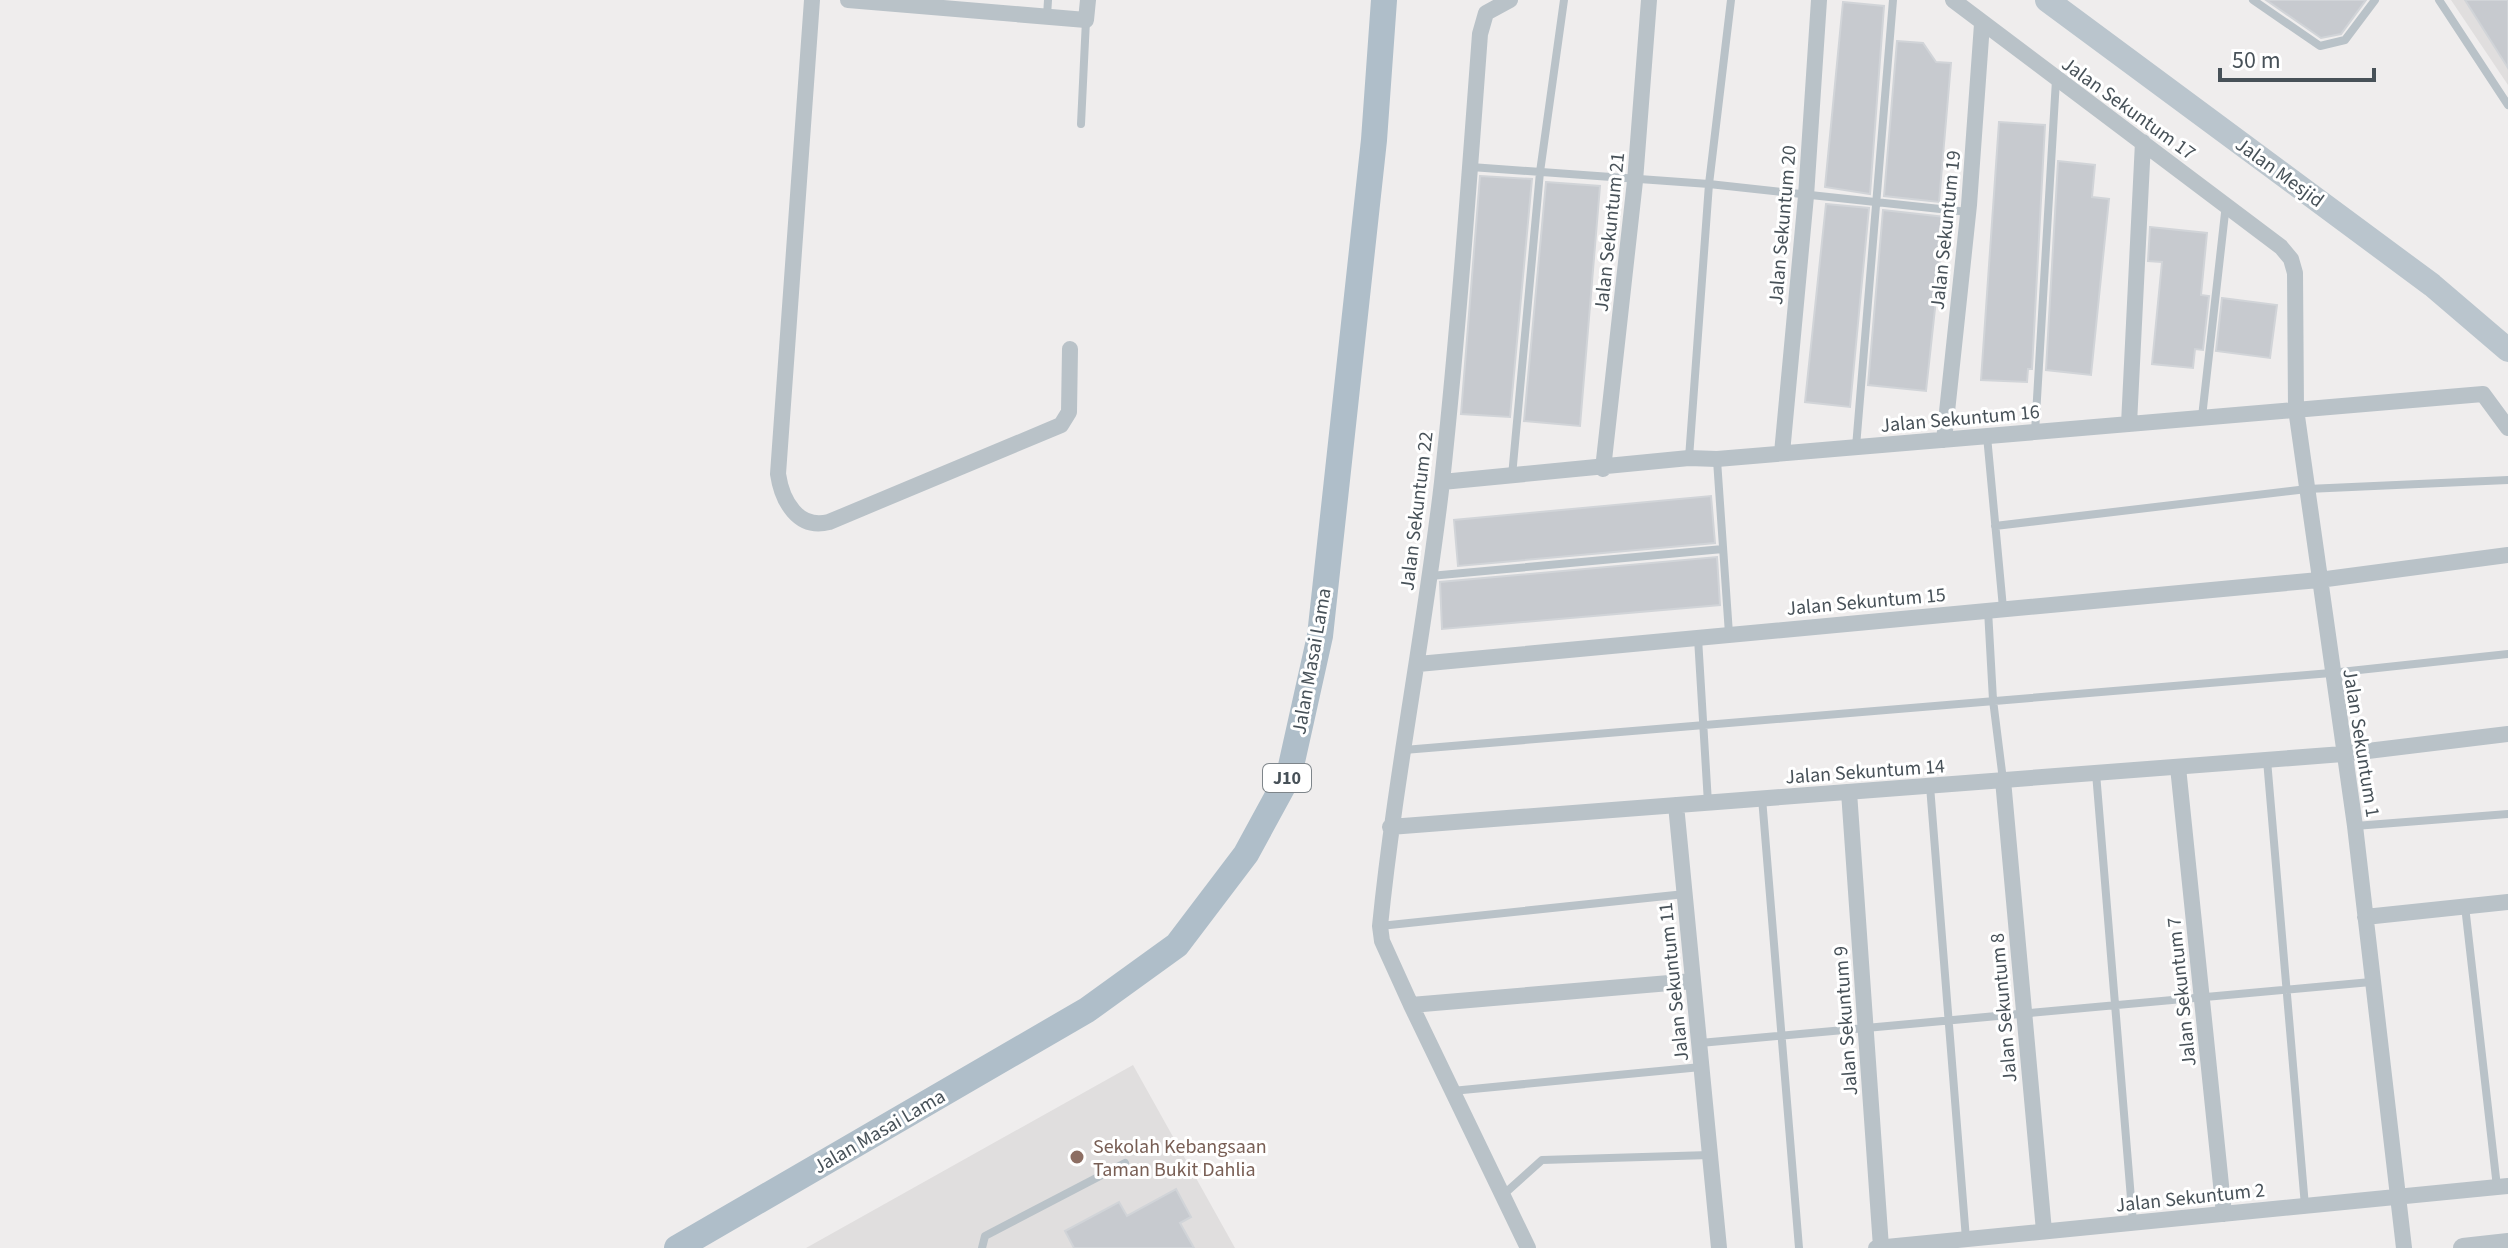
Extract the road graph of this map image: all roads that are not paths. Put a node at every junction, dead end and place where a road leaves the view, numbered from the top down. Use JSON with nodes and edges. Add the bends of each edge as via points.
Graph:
{"nodes":[{"id":1,"x":812,"y":0,"type":"edge"},
{"id":2,"x":848,"y":0,"type":"edge"},
{"id":3,"x":1088,"y":0,"type":"edge"},
{"id":4,"x":1384,"y":0,"type":"edge"},
{"id":5,"x":1510,"y":0,"type":"edge"},
{"id":6,"x":1564,"y":0,"type":"edge"},
{"id":7,"x":1649,"y":0,"type":"edge"},
{"id":8,"x":1731,"y":0,"type":"edge"},
{"id":9,"x":1819,"y":0,"type":"edge"},
{"id":10,"x":1893,"y":0,"type":"edge"},
{"id":11,"x":1953,"y":0,"type":"edge"},
{"id":12,"x":2253,"y":0,"type":"edge"},
{"id":13,"x":2375,"y":0,"type":"edge"},
{"id":14,"x":2439,"y":0,"type":"edge"},
{"id":15,"x":2050,"y":1,"type":"edge"},
{"id":16,"x":921,"y":3,"type":"edge"},
{"id":17,"x":1048,"y":8,"type":"edge"},
{"id":18,"x":1086,"y":20,"type":"junction"},
{"id":19,"x":1982,"y":24,"type":"junction"},
{"id":20,"x":2056,"y":80,"type":"junction"},
{"id":21,"x":2508,"y":105,"type":"edge"},
{"id":22,"x":1081,"y":124,"type":"dead end"},
{"id":23,"x":2143,"y":142,"type":"junction"},
{"id":24,"x":1471,"y":167,"type":"junction"},
{"id":25,"x":1540,"y":172,"type":"junction"},
{"id":26,"x":1635,"y":181,"type":"junction"},
{"id":27,"x":1709,"y":184,"type":"junction"},
{"id":28,"x":1806,"y":196,"type":"junction"},
{"id":29,"x":1875,"y":201,"type":"junction"},
{"id":30,"x":2226,"y":204,"type":"junction"},
{"id":31,"x":1968,"y":212,"type":"junction"},
{"id":32,"x":2281,"y":247,"type":"joint"},
{"id":33,"x":1070,"y":349,"type":"dead end"},
{"id":34,"x":2508,"y":350,"type":"edge"},
{"id":35,"x":2296,"y":409,"type":"junction"},
{"id":36,"x":2202,"y":418,"type":"junction"},
{"id":37,"x":2129,"y":424,"type":"junction"},
{"id":38,"x":2508,"y":428,"type":"edge"},
{"id":39,"x":2035,"y":432,"type":"junction"},
{"id":40,"x":1987,"y":436,"type":"junction"},
{"id":41,"x":1944,"y":440,"type":"junction"},
{"id":42,"x":1856,"y":447,"type":"junction"},
{"id":43,"x":1782,"y":453,"type":"junction"},
{"id":44,"x":1689,"y":458,"type":"junction"},
{"id":45,"x":1717,"y":459,"type":"junction"},
{"id":46,"x":1603,"y":469,"type":"junction"},
{"id":47,"x":1512,"y":476,"type":"junction"},
{"id":48,"x":2508,"y":480,"type":"edge"},
{"id":49,"x":1442,"y":482,"type":"junction"},
{"id":50,"x":2307,"y":489,"type":"junction"},
{"id":51,"x":1995,"y":526,"type":"junction"},
{"id":52,"x":1723,"y":549,"type":"junction"},
{"id":53,"x":2508,"y":555,"type":"edge"},
{"id":54,"x":1429,"y":576,"type":"junction"},
{"id":55,"x":2319,"y":580,"type":"junction"},
{"id":56,"x":1995,"y":609,"type":"junction"},
{"id":57,"x":1729,"y":634,"type":"junction"},
{"id":58,"x":1698,"y":637,"type":"junction"},
{"id":59,"x":2508,"y":654,"type":"edge"},
{"id":60,"x":1418,"y":664,"type":"junction"},
{"id":61,"x":2331,"y":673,"type":"junction"},
{"id":62,"x":1993,"y":700,"type":"junction"},
{"id":63,"x":1703,"y":725,"type":"junction"},
{"id":64,"x":2508,"y":734,"type":"edge"},
{"id":65,"x":1404,"y":750,"type":"junction"},
{"id":66,"x":2343,"y":754,"type":"junction"},
{"id":67,"x":2267,"y":760,"type":"junction"},
{"id":68,"x":2178,"y":767,"type":"junction"},
{"id":69,"x":2096,"y":773,"type":"junction"},
{"id":70,"x":2003,"y":780,"type":"junction"},
{"id":71,"x":1930,"y":786,"type":"junction"},
{"id":72,"x":1849,"y":792,"type":"junction"},
{"id":73,"x":1762,"y":798,"type":"junction"},
{"id":74,"x":1708,"y":803,"type":"junction"},
{"id":75,"x":1676,"y":805,"type":"junction"},
{"id":76,"x":2508,"y":814,"type":"edge"},
{"id":77,"x":2355,"y":826,"type":"junction"},
{"id":78,"x":1390,"y":827,"type":"junction"},
{"id":79,"x":1685,"y":894,"type":"junction"},
{"id":80,"x":2508,"y":902,"type":"edge"},
{"id":81,"x":2465,"y":906,"type":"junction"},
{"id":82,"x":2365,"y":917,"type":"junction"},
{"id":83,"x":1380,"y":926,"type":"junction"},
{"id":84,"x":1693,"y":981,"type":"junction"},
{"id":85,"x":2371,"y":982,"type":"junction"},
{"id":86,"x":2287,"y":990,"type":"junction"},
{"id":87,"x":2202,"y":998,"type":"junction"},
{"id":88,"x":1411,"y":1005,"type":"junction"},
{"id":89,"x":2115,"y":1005,"type":"junction"},
{"id":90,"x":2024,"y":1014,"type":"junction"},
{"id":91,"x":1948,"y":1020,"type":"junction"},
{"id":92,"x":1866,"y":1028,"type":"junction"},
{"id":93,"x":1782,"y":1035,"type":"junction"},
{"id":94,"x":1700,"y":1043,"type":"junction"},
{"id":95,"x":1702,"y":1067,"type":"junction"},
{"id":96,"x":1451,"y":1091,"type":"junction"},
{"id":97,"x":1710,"y":1155,"type":"junction"},
{"id":98,"x":1125,"y":1163,"type":"dead end"},
{"id":99,"x":2502,"y":1186,"type":"edge"},
{"id":100,"x":1503,"y":1195,"type":"junction"},
{"id":101,"x":2398,"y":1197,"type":"junction"},
{"id":102,"x":2305,"y":1206,"type":"junction"},
{"id":103,"x":2224,"y":1214,"type":"junction"},
{"id":104,"x":2133,"y":1223,"type":"junction"},
{"id":105,"x":2044,"y":1231,"type":"junction"},
{"id":106,"x":1966,"y":1239,"type":"junction"},
{"id":107,"x":2508,"y":1243,"type":"edge"},
{"id":108,"x":677,"y":1248,"type":"edge"},
{"id":109,"x":982,"y":1248,"type":"edge"},
{"id":110,"x":1528,"y":1248,"type":"edge"},
{"id":111,"x":1719,"y":1248,"type":"edge"},
{"id":112,"x":1799,"y":1248,"type":"edge"},
{"id":113,"x":1878,"y":1248,"type":"edge"},
{"id":114,"x":2404,"y":1248,"type":"edge"},
{"id":115,"x":2463,"y":1248,"type":"edge"}],
"edges":[{"from":1,"to":33,"type":"street","via":[[778,474],[790,508],[803,520],[820,525],[1061,425],[1069,412]]},
{"from":2,"to":16,"type":"street"},
{"from":3,"to":18,"type":"street"},
{"from":4,"to":108,"type":"main road","name":"Jalan Masai Lama","number":"J10","via":[[1374,140],[1320,636],[1289,775],[1246,854],[1177,945],[1087,1010]]},
{"from":5,"to":24,"type":"street","name":"Jalan Sekuntum 22","via":[[1486,13],[1480,34]]},
{"from":6,"to":25,"type":"lane"},
{"from":7,"to":26,"type":"street","name":"Jalan Sekuntum 21"},
{"from":8,"to":27,"type":"lane"},
{"from":9,"to":28,"type":"street","name":"Jalan Sekuntum 20"},
{"from":10,"to":29,"type":"lane"},
{"from":11,"to":19,"type":"street","name":"Jalan Sekuntum 17"},
{"from":12,"to":13,"type":"lane","via":[[2320,46],[2345,40]]},
{"from":14,"to":21,"type":"lane"},
{"from":15,"to":34,"type":"main road","name":"Jalan Mesjid","via":[[2432,285]]},
{"from":16,"to":17,"type":"street"},
{"from":17,"to":18,"type":"street"},
{"from":18,"to":22,"type":"lane"},
{"from":19,"to":20,"type":"street","name":"Jalan Sekuntum 17"},
{"from":19,"to":31,"type":"street","name":"Jalan Sekuntum 19"},
{"from":20,"to":23,"type":"street","name":"Jalan Sekuntum 17"},
{"from":20,"to":39,"type":"lane"},
{"from":23,"to":30,"type":"street","name":"Jalan Sekuntum 17"},
{"from":23,"to":37,"type":"street"},
{"from":24,"to":25,"type":"lane"},
{"from":24,"to":49,"type":"street","name":"Jalan Sekuntum 22"},
{"from":25,"to":26,"type":"lane"},
{"from":25,"to":47,"type":"lane"},
{"from":26,"to":27,"type":"lane"},
{"from":26,"to":46,"type":"street","name":"Jalan Sekuntum 21"},
{"from":27,"to":28,"type":"lane"},
{"from":27,"to":44,"type":"lane"},
{"from":28,"to":29,"type":"lane"},
{"from":28,"to":43,"type":"street","name":"Jalan Sekuntum 20"},
{"from":29,"to":31,"type":"lane"},
{"from":29,"to":42,"type":"lane"},
{"from":30,"to":32,"type":"street","name":"Jalan Sekuntum 17"},
{"from":30,"to":36,"type":"lane"},
{"from":31,"to":41,"type":"street","name":"Jalan Sekuntum 19"},
{"from":32,"to":35,"type":"street","name":"Jalan Sekuntum 1","via":[[2295,273]]},
{"from":35,"to":36,"type":"street","name":"Jalan Sekuntum 16"},
{"from":35,"to":38,"type":"street","name":"Jalan Sekuntum 16","via":[[2483,394]]},
{"from":35,"to":50,"type":"street","name":"Jalan Sekuntum 1"},
{"from":36,"to":37,"type":"street","name":"Jalan Sekuntum 16"},
{"from":37,"to":39,"type":"street","name":"Jalan Sekuntum 16"},
{"from":39,"to":40,"type":"street","name":"Jalan Sekuntum 16"},
{"from":40,"to":41,"type":"street","name":"Jalan Sekuntum 16"},
{"from":40,"to":51,"type":"lane"},
{"from":41,"to":42,"type":"street","name":"Jalan Sekuntum 16"},
{"from":42,"to":43,"type":"street","name":"Jalan Sekuntum 16"},
{"from":43,"to":45,"type":"street","name":"Jalan Sekuntum 16"},
{"from":44,"to":45,"type":"street","name":"Jalan Sekuntum 16"},
{"from":44,"to":46,"type":"street","name":"Jalan Sekuntum 16"},
{"from":45,"to":52,"type":"lane"},
{"from":46,"to":47,"type":"street","name":"Jalan Sekuntum 16"},
{"from":47,"to":49,"type":"street","name":"Jalan Sekuntum 16"},
{"from":48,"to":50,"type":"lane"},
{"from":49,"to":54,"type":"street","name":"Jalan Sekuntum 22"},
{"from":50,"to":51,"type":"lane"},
{"from":50,"to":55,"type":"street","name":"Jalan Sekuntum 1"},
{"from":51,"to":56,"type":"lane"},
{"from":52,"to":54,"type":"lane"},
{"from":52,"to":57,"type":"lane"},
{"from":53,"to":55,"type":"street","name":"Jalan Sekuntum 15"},
{"from":54,"to":60,"type":"street","name":"Jalan Sekuntum 22"},
{"from":55,"to":56,"type":"street","name":"Jalan Sekuntum 15"},
{"from":55,"to":61,"type":"street","name":"Jalan Sekuntum 1"},
{"from":56,"to":57,"type":"street","name":"Jalan Sekuntum 15"},
{"from":56,"to":62,"type":"lane"},
{"from":57,"to":58,"type":"street","name":"Jalan Sekuntum 15"},
{"from":58,"to":60,"type":"street","name":"Jalan Sekuntum 15"},
{"from":58,"to":63,"type":"lane"},
{"from":59,"to":61,"type":"lane"},
{"from":60,"to":65,"type":"street","name":"Jalan Sekuntum 22"},
{"from":61,"to":62,"type":"lane"},
{"from":61,"to":66,"type":"street","name":"Jalan Sekuntum 1"},
{"from":62,"to":63,"type":"lane"},
{"from":62,"to":70,"type":"lane"},
{"from":63,"to":65,"type":"lane"},
{"from":63,"to":74,"type":"lane"},
{"from":64,"to":66,"type":"street","name":"Jalan Sekuntum 14"},
{"from":65,"to":78,"type":"street","name":"Jalan Sekuntum 22"},
{"from":66,"to":67,"type":"street","name":"Jalan Sekuntum 14"},
{"from":66,"to":77,"type":"street","name":"Jalan Sekuntum 1"},
{"from":67,"to":68,"type":"street","name":"Jalan Sekuntum 14"},
{"from":67,"to":86,"type":"lane"},
{"from":68,"to":69,"type":"street","name":"Jalan Sekuntum 14"},
{"from":68,"to":87,"type":"street","name":"Jalan Sekuntum 7"},
{"from":69,"to":70,"type":"street","name":"Jalan Sekuntum 14"},
{"from":69,"to":89,"type":"lane"},
{"from":70,"to":71,"type":"street","name":"Jalan Sekuntum 14"},
{"from":70,"to":90,"type":"street","name":"Jalan Sekuntum 8"},
{"from":71,"to":72,"type":"street","name":"Jalan Sekuntum 14"},
{"from":71,"to":91,"type":"lane"},
{"from":72,"to":73,"type":"street","name":"Jalan Sekuntum 14"},
{"from":72,"to":92,"type":"street","name":"Jalan Sekuntum 9"},
{"from":73,"to":74,"type":"street","name":"Jalan Sekuntum 14"},
{"from":73,"to":93,"type":"lane"},
{"from":74,"to":75,"type":"street","name":"Jalan Sekuntum 14"},
{"from":75,"to":78,"type":"street","name":"Jalan Sekuntum 14"},
{"from":75,"to":79,"type":"street","name":"Jalan Sekuntum 11"},
{"from":76,"to":77,"type":"lane"},
{"from":77,"to":82,"type":"street","name":"Jalan Sekuntum 1"},
{"from":78,"to":83,"type":"street","name":"Jalan Sekuntum 22"},
{"from":79,"to":83,"type":"lane"},
{"from":79,"to":84,"type":"street","name":"Jalan Sekuntum 11"},
{"from":80,"to":81,"type":"street"},
{"from":81,"to":82,"type":"street"},
{"from":81,"to":99,"type":"lane"},
{"from":82,"to":85,"type":"street","name":"Jalan Sekuntum 1"},
{"from":83,"to":88,"type":"street","name":"Jalan Sekuntum 22"},
{"from":84,"to":88,"type":"street"},
{"from":84,"to":94,"type":"street","name":"Jalan Sekuntum 11"},
{"from":85,"to":86,"type":"lane"},
{"from":85,"to":101,"type":"street","name":"Jalan Sekuntum 1"},
{"from":86,"to":87,"type":"lane"},
{"from":86,"to":102,"type":"lane"},
{"from":87,"to":89,"type":"lane"},
{"from":87,"to":103,"type":"street","name":"Jalan Sekuntum 7"},
{"from":88,"to":96,"type":"street","name":"Jalan Sekuntum 22"},
{"from":89,"to":90,"type":"lane"},
{"from":89,"to":104,"type":"lane"},
{"from":90,"to":91,"type":"lane"},
{"from":90,"to":105,"type":"street","name":"Jalan Sekuntum 8"},
{"from":91,"to":92,"type":"lane"},
{"from":91,"to":106,"type":"lane"},
{"from":92,"to":93,"type":"lane"},
{"from":92,"to":113,"type":"street","name":"Jalan Sekuntum 9"},
{"from":93,"to":94,"type":"lane"},
{"from":93,"to":112,"type":"lane"},
{"from":94,"to":95,"type":"street","name":"Jalan Sekuntum 11"},
{"from":95,"to":96,"type":"lane"},
{"from":95,"to":97,"type":"street","name":"Jalan Sekuntum 11"},
{"from":96,"to":100,"type":"street","name":"Jalan Sekuntum 22"},
{"from":97,"to":100,"type":"lane","via":[[1538,1161]]},
{"from":97,"to":111,"type":"street","name":"Jalan Sekuntum 11"},
{"from":98,"to":109,"type":"lane","via":[[985,1236]]},
{"from":99,"to":101,"type":"street","name":"Jalan Sekuntum 2"},
{"from":100,"to":110,"type":"street","name":"Jalan Sekuntum 22"},
{"from":101,"to":102,"type":"street","name":"Jalan Sekuntum 2"},
{"from":101,"to":114,"type":"street","name":"Jalan Sekuntum 1"},
{"from":102,"to":103,"type":"street","name":"Jalan Sekuntum 2"},
{"from":103,"to":104,"type":"street","name":"Jalan Sekuntum 2"},
{"from":104,"to":105,"type":"street","name":"Jalan Sekuntum 2"},
{"from":105,"to":106,"type":"street","name":"Jalan Sekuntum 2"},
{"from":106,"to":113,"type":"street","name":"Jalan Sekuntum 2"},
{"from":107,"to":115,"type":"street"}]}
